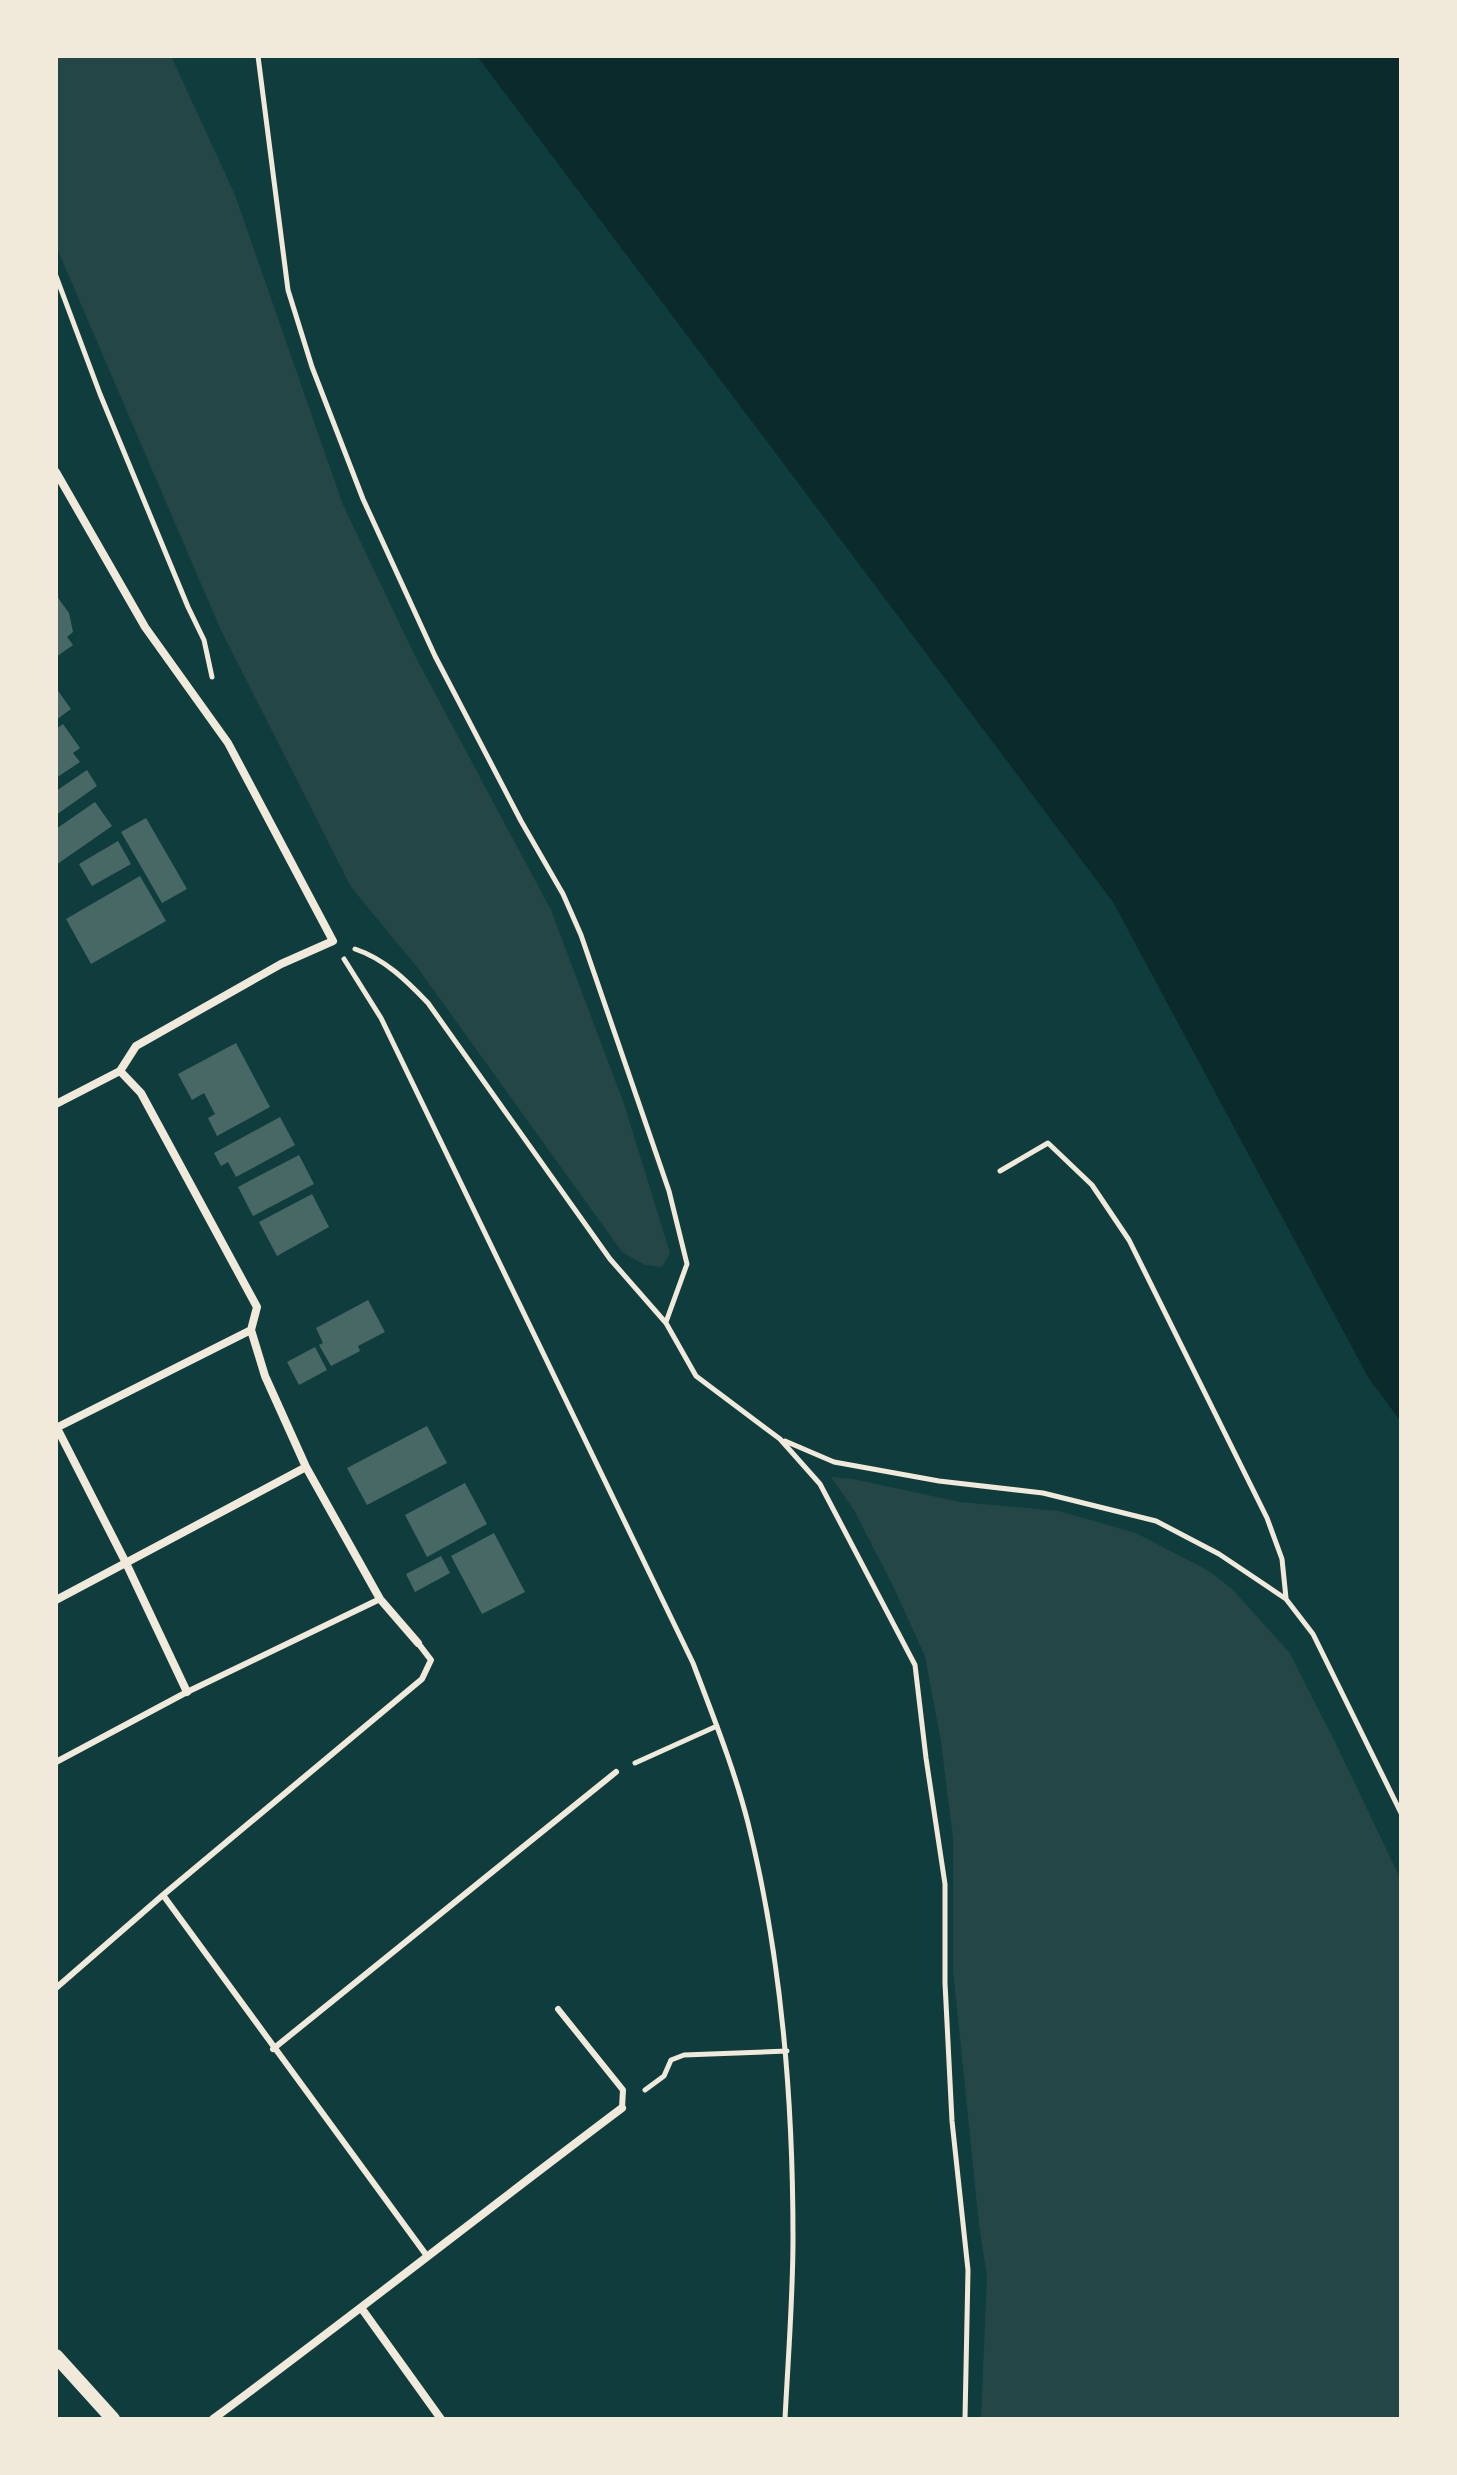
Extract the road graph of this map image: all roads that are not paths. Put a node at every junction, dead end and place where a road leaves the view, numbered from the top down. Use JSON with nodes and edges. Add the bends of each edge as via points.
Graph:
{"nodes":[{"id":1,"x":56,"y":472,"type":"edge"},
{"id":2,"x":120,"y":1071,"type":"junction"},
{"id":3,"x":56,"y":1104,"type":"edge"},
{"id":4,"x":251,"y":1330,"type":"junction"},
{"id":5,"x":57,"y":1428,"type":"edge"},
{"id":6,"x":306,"y":1467,"type":"junction"},
{"id":7,"x":126,"y":1563,"type":"junction"},
{"id":8,"x":380,"y":1599,"type":"junction"},
{"id":9,"x":56,"y":1600,"type":"edge"},
{"id":10,"x":418,"y":1643,"type":"joint"},
{"id":11,"x":187,"y":1692,"type":"junction"},
{"id":12,"x":56,"y":1762,"type":"edge"},
{"id":13,"x":616,"y":1772,"type":"road end"},
{"id":14,"x":163,"y":1895,"type":"junction"},
{"id":15,"x":56,"y":1988,"type":"edge"},
{"id":16,"x":558,"y":2009,"type":"dead end"},
{"id":17,"x":273,"y":2049,"type":"junction"},
{"id":18,"x":622,"y":2108,"type":"joint"},
{"id":19,"x":427,"y":2256,"type":"junction"},
{"id":20,"x":362,"y":2309,"type":"junction"},
{"id":21,"x":56,"y":2356,"type":"edge"},
{"id":22,"x":113,"y":2419,"type":"edge"},
{"id":23,"x":213,"y":2419,"type":"edge"},
{"id":24,"x":441,"y":2419,"type":"edge"}],
"edges":[{"from":1,"to":2,"type":"street","via":[[145,627],[228,743],[333,941],[281,964],[136,1046]]},
{"from":2,"to":3,"type":"street"},
{"from":2,"to":4,"type":"street","via":[[141,1093],[257,1307]]},
{"from":4,"to":5,"type":"street"},
{"from":4,"to":6,"type":"street","via":[[265,1376]]},
{"from":5,"to":7,"type":"street"},
{"from":6,"to":7,"type":"street"},
{"from":6,"to":8,"type":"street"},
{"from":7,"to":9,"type":"street"},
{"from":7,"to":11,"type":"street"},
{"from":8,"to":10,"type":"street"},
{"from":8,"to":11,"type":"lane"},
{"from":10,"to":14,"type":"lane","via":[[431,1660],[422,1679]]},
{"from":11,"to":12,"type":"lane"},
{"from":13,"to":17,"type":"lane"},
{"from":14,"to":15,"type":"lane"},
{"from":14,"to":17,"type":"lane"},
{"from":16,"to":18,"type":"lane","via":[[623,2090]]},
{"from":17,"to":19,"type":"lane"},
{"from":18,"to":19,"type":"street"},
{"from":19,"to":20,"type":"street"},
{"from":20,"to":23,"type":"street"},
{"from":20,"to":24,"type":"street"},
{"from":21,"to":22,"type":"street"}]}
